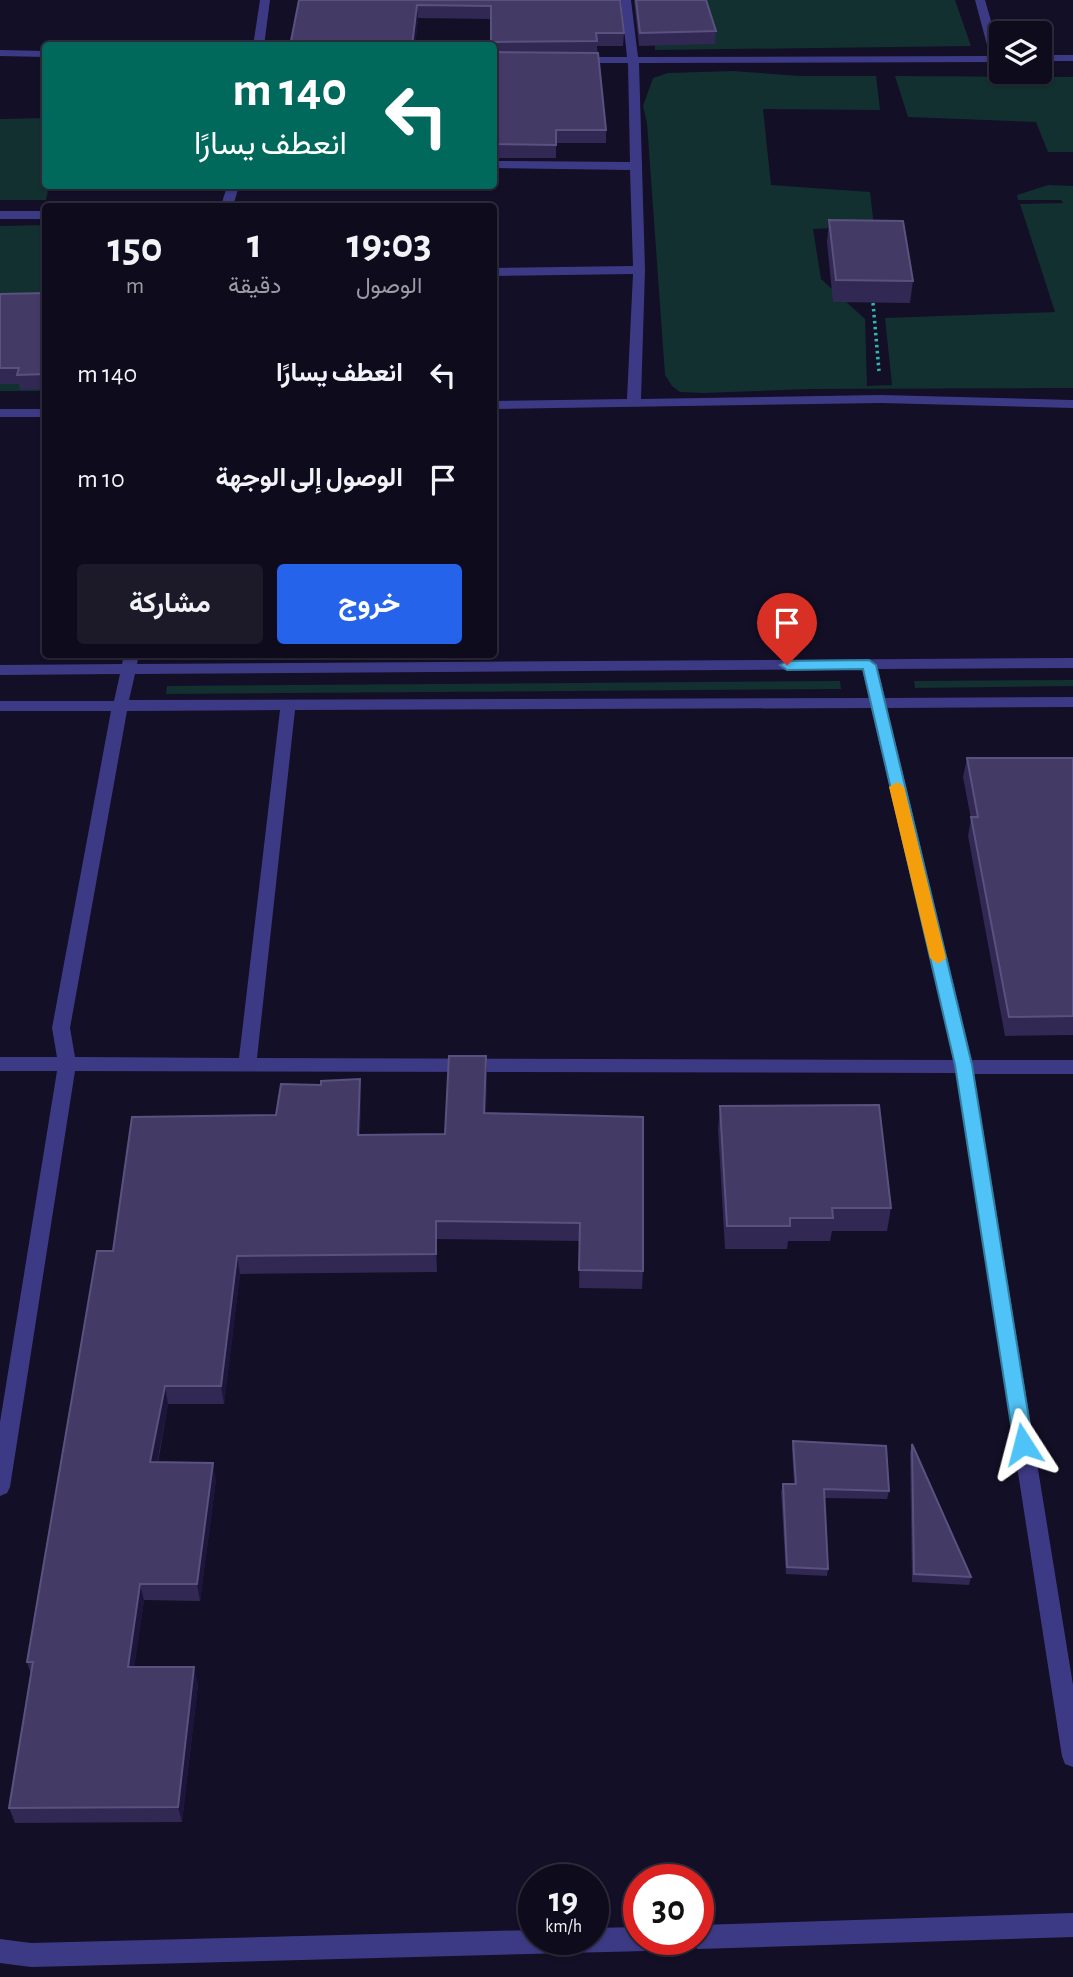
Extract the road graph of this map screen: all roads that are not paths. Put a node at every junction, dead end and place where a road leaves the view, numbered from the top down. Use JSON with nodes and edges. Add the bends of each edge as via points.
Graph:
{"nodes":[{"id":1,"x":265,"y":0,"type":"edge"},
{"id":2,"x":625,"y":0,"type":"edge"},
{"id":3,"x":980,"y":0,"type":"edge"},
{"id":4,"x":989,"y":28,"type":"edge"},
{"id":5,"x":259,"y":42,"type":"edge"},
{"id":6,"x":0,"y":53,"type":"edge"},
{"id":7,"x":42,"y":54,"type":"edge"},
{"id":8,"x":1052,"y":58,"type":"edge"},
{"id":9,"x":1073,"y":58,"type":"edge"},
{"id":10,"x":989,"y":59,"type":"edge"},
{"id":11,"x":563,"y":60,"type":"edge"},
{"id":12,"x":633,"y":61,"type":"junction"},
{"id":13,"x":497,"y":165,"type":"edge"},
{"id":14,"x":635,"y":166,"type":"junction"},
{"id":15,"x":0,"y":215,"type":"edge"},
{"id":16,"x":42,"y":215,"type":"edge"},
{"id":17,"x":639,"y":270,"type":"junction"},
{"id":18,"x":497,"y":272,"type":"edge"},
{"id":19,"x":634,"y":402,"type":"junction"},
{"id":20,"x":1073,"y":404,"type":"edge"},
{"id":21,"x":497,"y":405,"type":"edge"},
{"id":22,"x":42,"y":412,"type":"edge"},
{"id":23,"x":0,"y":413,"type":"edge"},
{"id":24,"x":130,"y":662,"type":"edge"},
{"id":25,"x":1073,"y":663,"type":"edge"},
{"id":26,"x":869,"y":665,"type":"junction"},
{"id":27,"x":0,"y":670,"type":"edge"},
{"id":28,"x":1073,"y":702,"type":"edge"},
{"id":29,"x":876,"y":703,"type":"junction"},
{"id":30,"x":288,"y":705,"type":"junction"},
{"id":31,"x":0,"y":706,"type":"edge"},
{"id":32,"x":120,"y":706,"type":"junction"},
{"id":33,"x":0,"y":1064,"type":"edge"},
{"id":34,"x":67,"y":1065,"type":"junction"},
{"id":35,"x":247,"y":1065,"type":"junction"},
{"id":36,"x":964,"y":1065,"type":"junction"},
{"id":37,"x":1073,"y":1067,"type":"edge"},
{"id":38,"x":6,"y":1406,"type":"edge"},
{"id":39,"x":0,"y":1487,"type":"edge"},
{"id":40,"x":1073,"y":1756,"type":"edge"},
{"id":41,"x":1073,"y":1925,"type":"edge"},
{"id":42,"x":714,"y":1936,"type":"edge"},
{"id":43,"x":623,"y":1940,"type":"edge"},
{"id":44,"x":0,"y":1951,"type":"edge"}],
"edges":[{"from":1,"to":5,"type":"street"},
{"from":2,"to":12,"type":"street"},
{"from":3,"to":4,"type":"street"},
{"from":6,"to":7,"type":"street"},
{"from":8,"to":9,"type":"street"},
{"from":10,"to":12,"type":"street"},
{"from":11,"to":12,"type":"street"},
{"from":12,"to":14,"type":"street"},
{"from":13,"to":14,"type":"street"},
{"from":14,"to":17,"type":"street"},
{"from":15,"to":16,"type":"street"},
{"from":17,"to":18,"type":"street"},
{"from":17,"to":19,"type":"street"},
{"from":19,"to":20,"type":"street","via":[[881,399]]},
{"from":19,"to":21,"type":"street"},
{"from":22,"to":23,"type":"street"},
{"from":24,"to":26,"type":"street"},
{"from":24,"to":27,"type":"street"},
{"from":24,"to":32,"type":"street"},
{"from":25,"to":26,"type":"street"},
{"from":26,"to":29,"type":"street"},
{"from":28,"to":29,"type":"street"},
{"from":29,"to":30,"type":"street"},
{"from":29,"to":36,"type":"street"},
{"from":30,"to":32,"type":"street"},
{"from":30,"to":35,"type":"street"},
{"from":31,"to":32,"type":"street"},
{"from":32,"to":34,"type":"street","via":[[61,1028]]},
{"from":33,"to":34,"type":"street"},
{"from":34,"to":35,"type":"street"},
{"from":34,"to":38,"type":"street"},
{"from":35,"to":36,"type":"street"},
{"from":36,"to":37,"type":"street"},
{"from":36,"to":40,"type":"street"},
{"from":38,"to":39,"type":"street"},
{"from":41,"to":42,"type":"street"},
{"from":43,"to":44,"type":"street","via":[[31,1955]]}]}
